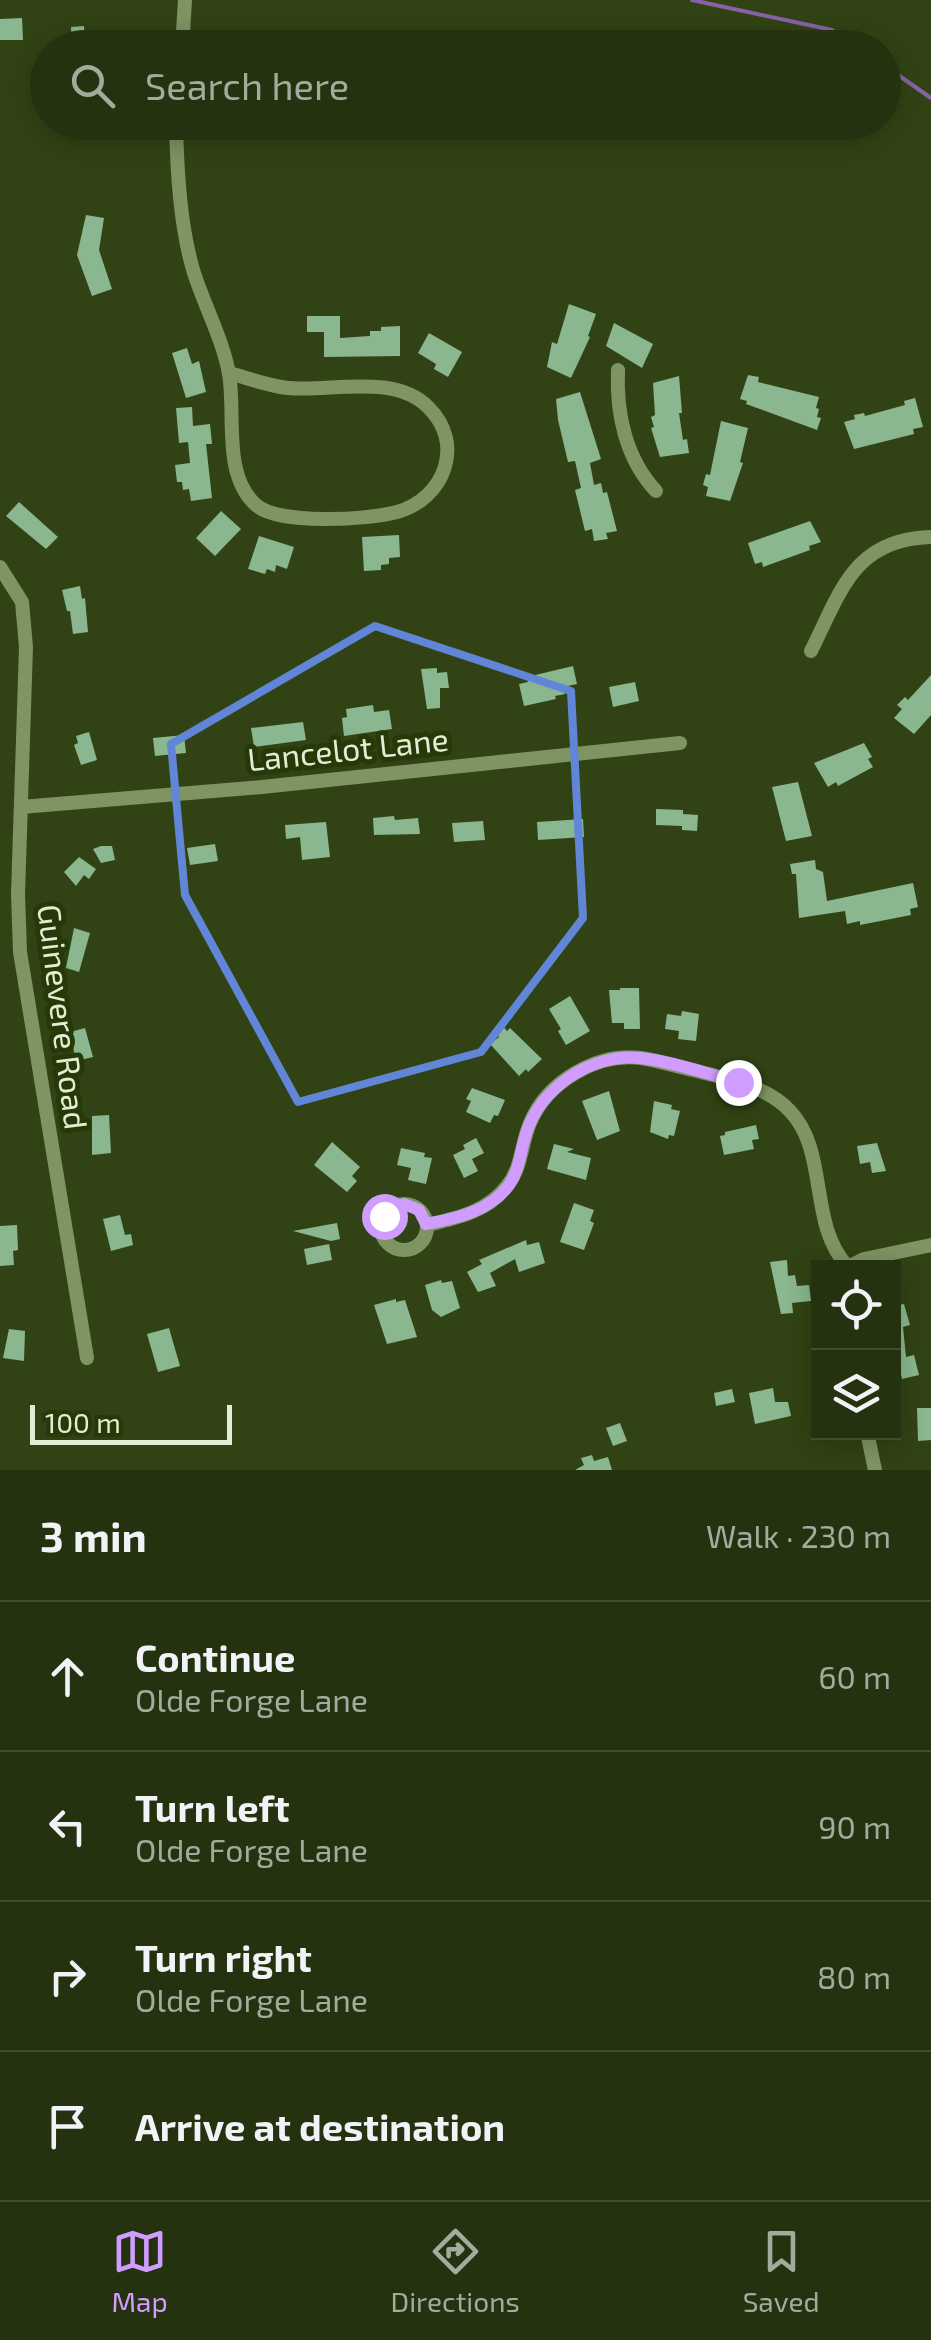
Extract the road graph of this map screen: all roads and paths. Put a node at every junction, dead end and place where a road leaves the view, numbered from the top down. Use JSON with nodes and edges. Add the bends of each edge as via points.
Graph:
{"nodes":[{"id":1,"x":185,"y":0,"type":"edge"},
{"id":2,"x":183,"y":30,"type":"edge"},
{"id":3,"x":178,"y":140,"type":"edge"},
{"id":4,"x":618,"y":370,"type":"dead end"},
{"id":5,"x":229,"y":373,"type":"junction"},
{"id":6,"x":656,"y":491,"type":"dead end"},
{"id":7,"x":931,"y":537,"type":"edge"},
{"id":8,"x":0,"y":567,"type":"edge"},
{"id":9,"x":811,"y":650,"type":"dead end"},
{"id":10,"x":680,"y":743,"type":"dead end"},
{"id":11,"x":21,"y":808,"type":"junction"},
{"id":12,"x":426,"y":1224,"type":"dead end"},
{"id":13,"x":931,"y":1244,"type":"edge"},
{"id":14,"x":843,"y":1260,"type":"edge"},
{"id":15,"x":862,"y":1260,"type":"edge"},
{"id":16,"x":86,"y":1358,"type":"dead end"},
{"id":17,"x":868,"y":1440,"type":"edge"},
{"id":18,"x":874,"y":1470,"type":"edge"}],
"edges":[{"from":1,"to":2,"type":"street"},
{"from":3,"to":5,"type":"street","via":[[190,256]]},
{"from":4,"to":6,"type":"street","via":[[625,438]]},
{"from":5,"to":5,"type":"street","via":[[242,488],[274,516],[391,514],[434,492],[448,448],[428,407],[409,394],[284,388]]},
{"from":7,"to":9,"type":"street","via":[[896,540],[856,566]]},
{"from":8,"to":11,"type":"street","name":"Guinevere Road","via":[[25,616]]},
{"from":10,"to":11,"type":"street","name":"Lancelot Lane"},
{"from":11,"to":16,"type":"street","name":"Guinevere Road","via":[[20,952]]},
{"from":12,"to":14,"type":"street","via":[[467,1214],[497,1197],[519,1167],[537,1106],[562,1082],[587,1066],[639,1058],[738,1082],[787,1107],[811,1150],[826,1223]]},
{"from":13,"to":15,"type":"street"},
{"from":17,"to":18,"type":"street"}]}
